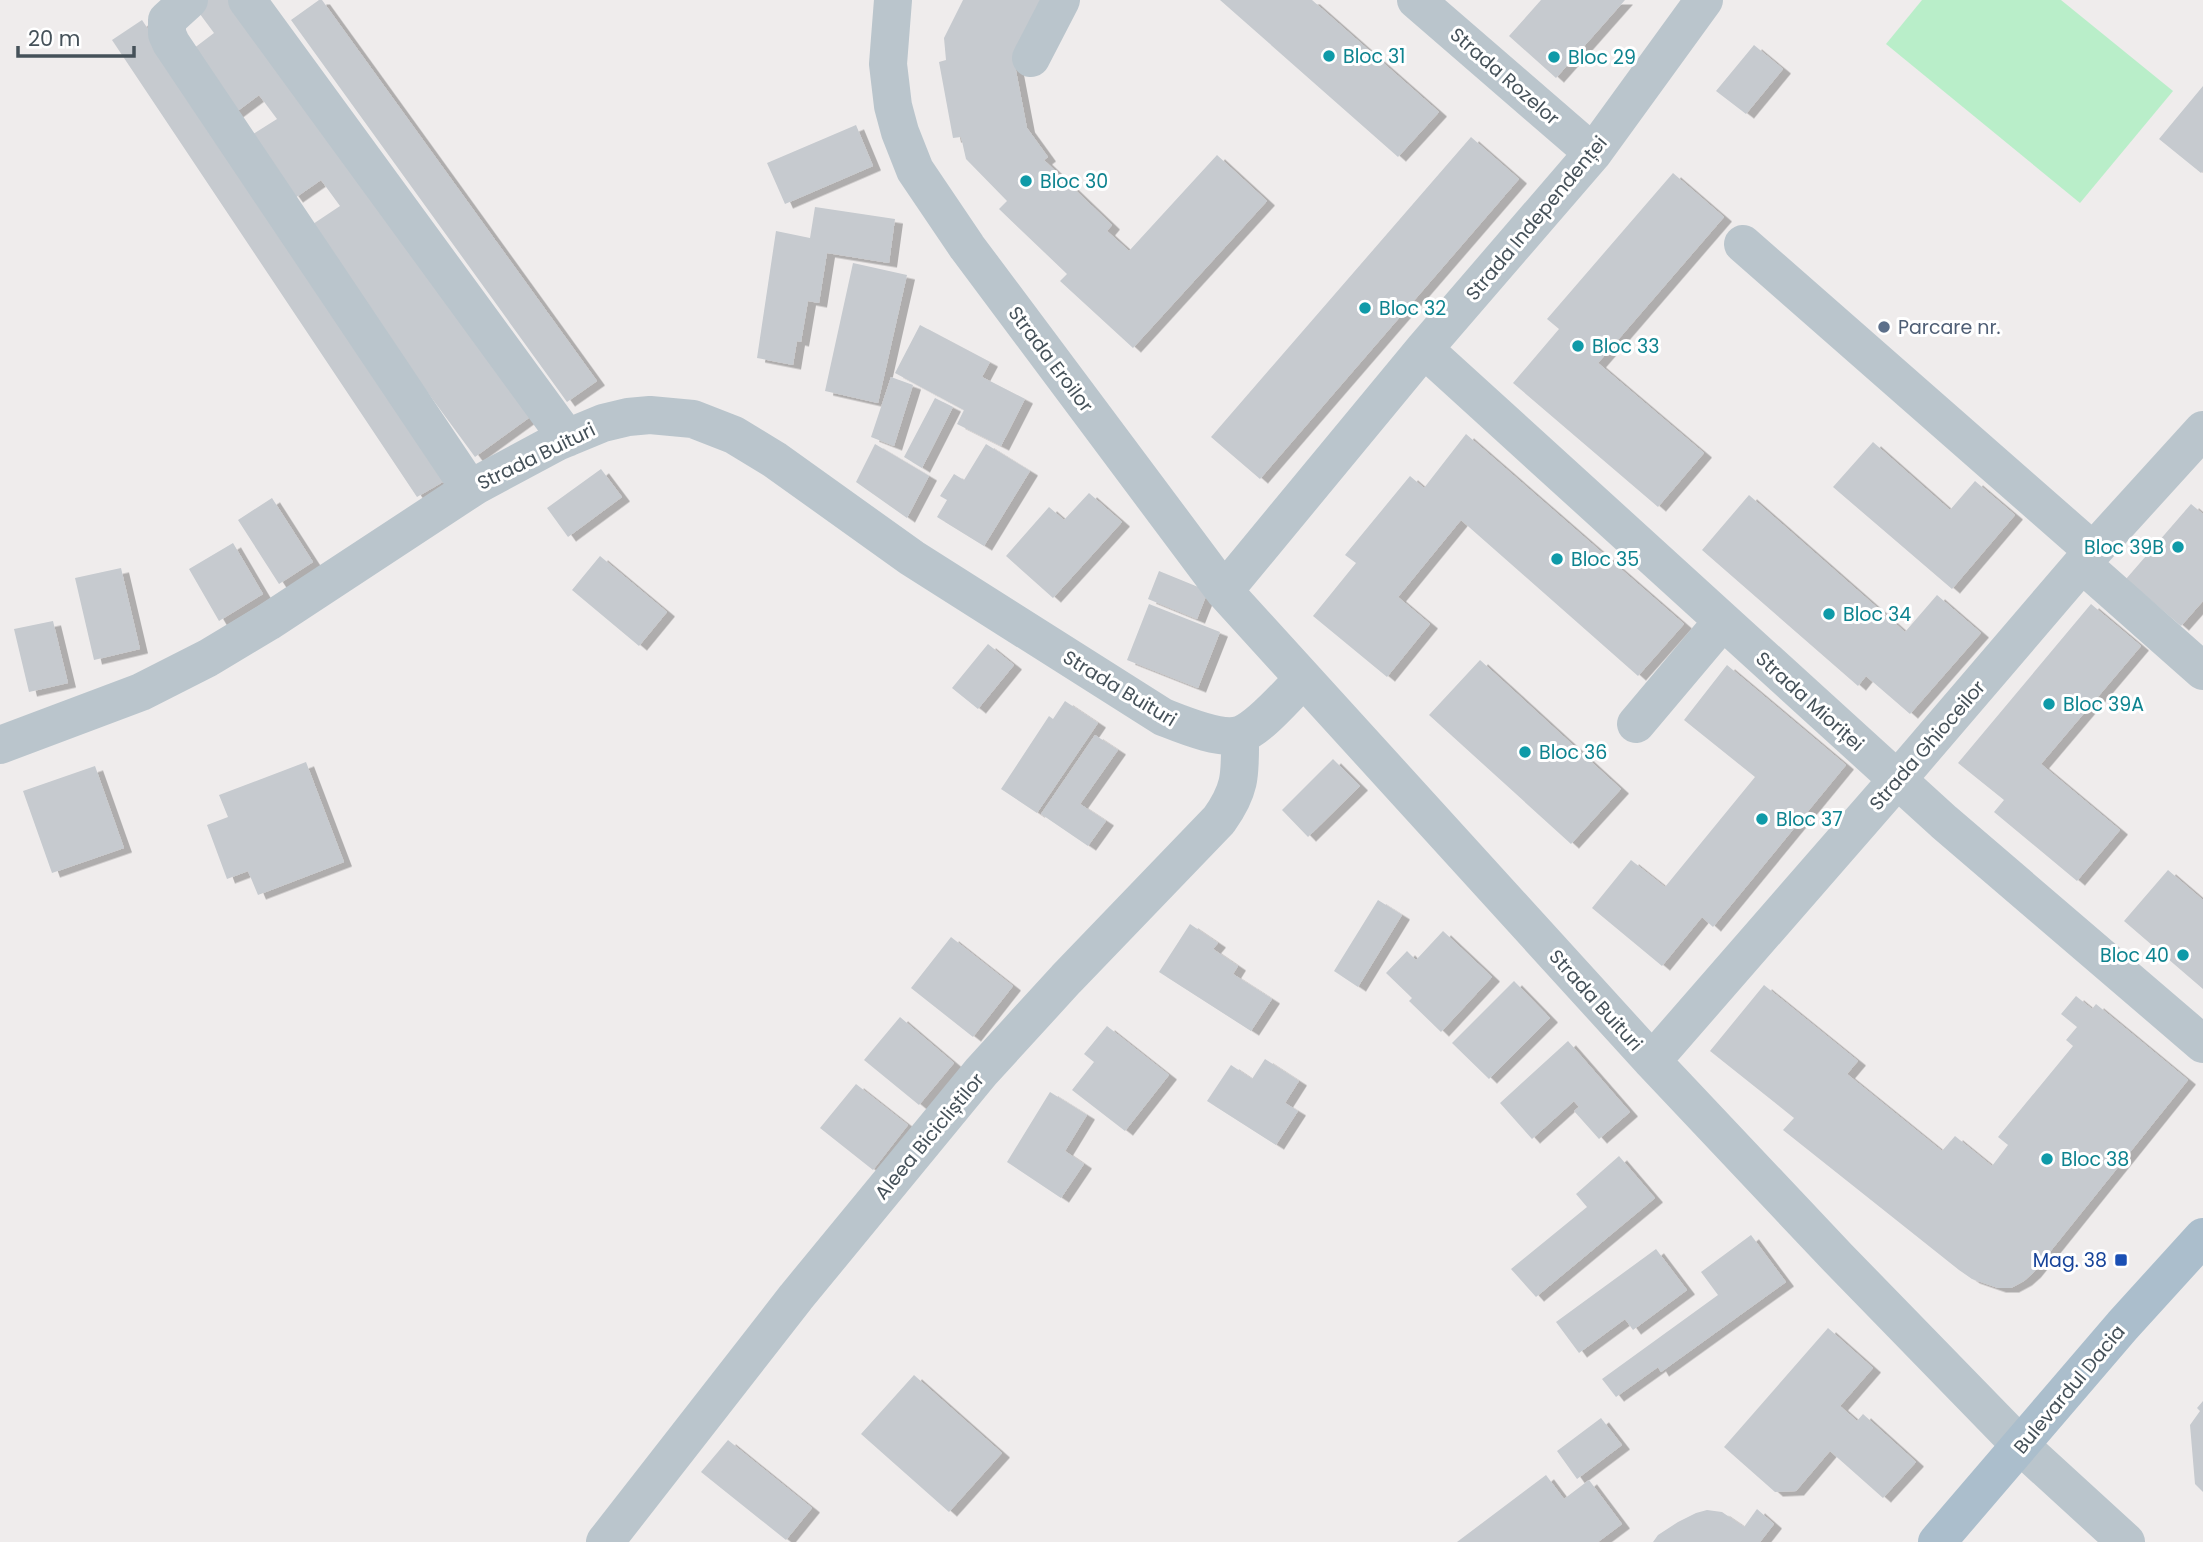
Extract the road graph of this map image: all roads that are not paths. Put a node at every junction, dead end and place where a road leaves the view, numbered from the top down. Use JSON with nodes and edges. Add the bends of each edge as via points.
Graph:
{"nodes":[{"id":1,"x":189,"y":0,"type":"edge"},
{"id":2,"x":247,"y":0,"type":"edge"},
{"id":3,"x":893,"y":0,"type":"edge"},
{"id":4,"x":1061,"y":0,"type":"edge"},
{"id":5,"x":1416,"y":0,"type":"edge"},
{"id":6,"x":1704,"y":0,"type":"edge"},
{"id":7,"x":1031,"y":58,"type":"dead end"},
{"id":8,"x":1593,"y":153,"type":"junction"},
{"id":9,"x":1743,"y":244,"type":"dead end"},
{"id":10,"x":1424,"y":349,"type":"junction"},
{"id":11,"x":2202,"y":433,"type":"edge"},
{"id":12,"x":566,"y":438,"type":"junction"},
{"id":13,"x":470,"y":489,"type":"junction"},
{"id":14,"x":2088,"y":557,"type":"junction"},
{"id":15,"x":1224,"y":590,"type":"junction"},
{"id":16,"x":1723,"y":622,"type":"junction"},
{"id":17,"x":2203,"y":671,"type":"edge"},
{"id":18,"x":1304,"y":679,"type":"junction"},
{"id":19,"x":1636,"y":724,"type":"dead end"},
{"id":20,"x":1240,"y":735,"type":"junction"},
{"id":21,"x":0,"y":745,"type":"edge"},
{"id":22,"x":1897,"y":780,"type":"junction"},
{"id":23,"x":2203,"y":1044,"type":"edge"},
{"id":24,"x":1652,"y":1061,"type":"junction"},
{"id":25,"x":2203,"y":1237,"type":"edge"},
{"id":26,"x":2021,"y":1446,"type":"junction"},
{"id":27,"x":605,"y":1542,"type":"edge"},
{"id":28,"x":1937,"y":1542,"type":"edge"},
{"id":29,"x":2126,"y":1542,"type":"edge"}],
"edges":[{"from":1,"to":13,"type":"street","via":[[167,20],[171,43]]},
{"from":2,"to":12,"type":"street"},
{"from":3,"to":15,"type":"street","name":"Strada Eroilor","via":[[888,64],[893,106],[915,170],[967,247]]},
{"from":4,"to":7,"type":"street"},
{"from":5,"to":8,"type":"street","name":"Strada Rozelor"},
{"from":6,"to":8,"type":"street","name":"Strada Independenței"},
{"from":8,"to":10,"type":"street","name":"Strada Independenței"},
{"from":9,"to":14,"type":"street"},
{"from":10,"to":15,"type":"street","name":"Strada Independenței"},
{"from":10,"to":16,"type":"street","name":"Strada Mioriței"},
{"from":11,"to":14,"type":"street","name":"Strada Ghioceilor"},
{"from":12,"to":13,"type":"street","name":"Strada Buituri"},
{"from":12,"to":20,"type":"street","name":"Strada Buituri","via":[[603,423],[650,415],[714,425],[775,460],[923,565],[1163,716],[1192,729]]},
{"from":13,"to":21,"type":"street","name":"Strada Buituri","via":[[208,658],[141,692]]},
{"from":14,"to":17,"type":"street"},
{"from":14,"to":22,"type":"street","name":"Strada Ghioceilor"},
{"from":15,"to":18,"type":"street","name":"Strada Eroilor"},
{"from":16,"to":19,"type":"street"},
{"from":16,"to":22,"type":"street","name":"Strada Mioriței"},
{"from":18,"to":20,"type":"street"},
{"from":18,"to":24,"type":"street","name":"Strada Buituri"},
{"from":20,"to":27,"type":"street","name":"Aleea Bicicliștilor","via":[[1240,775],[1234,800],[1219,820],[981,1072],[796,1297]]},
{"from":22,"to":23,"type":"street","name":"Strada Mioriței"},
{"from":22,"to":24,"type":"street","name":"Strada Ghioceilor"},
{"from":24,"to":26,"type":"street","name":"Strada Buituri"},
{"from":25,"to":26,"type":"main road","name":"Bulevardul Dacia"},
{"from":26,"to":28,"type":"main road","name":"Bulevardul Dacia"},
{"from":26,"to":29,"type":"street","name":"Strada Buituri"}]}
